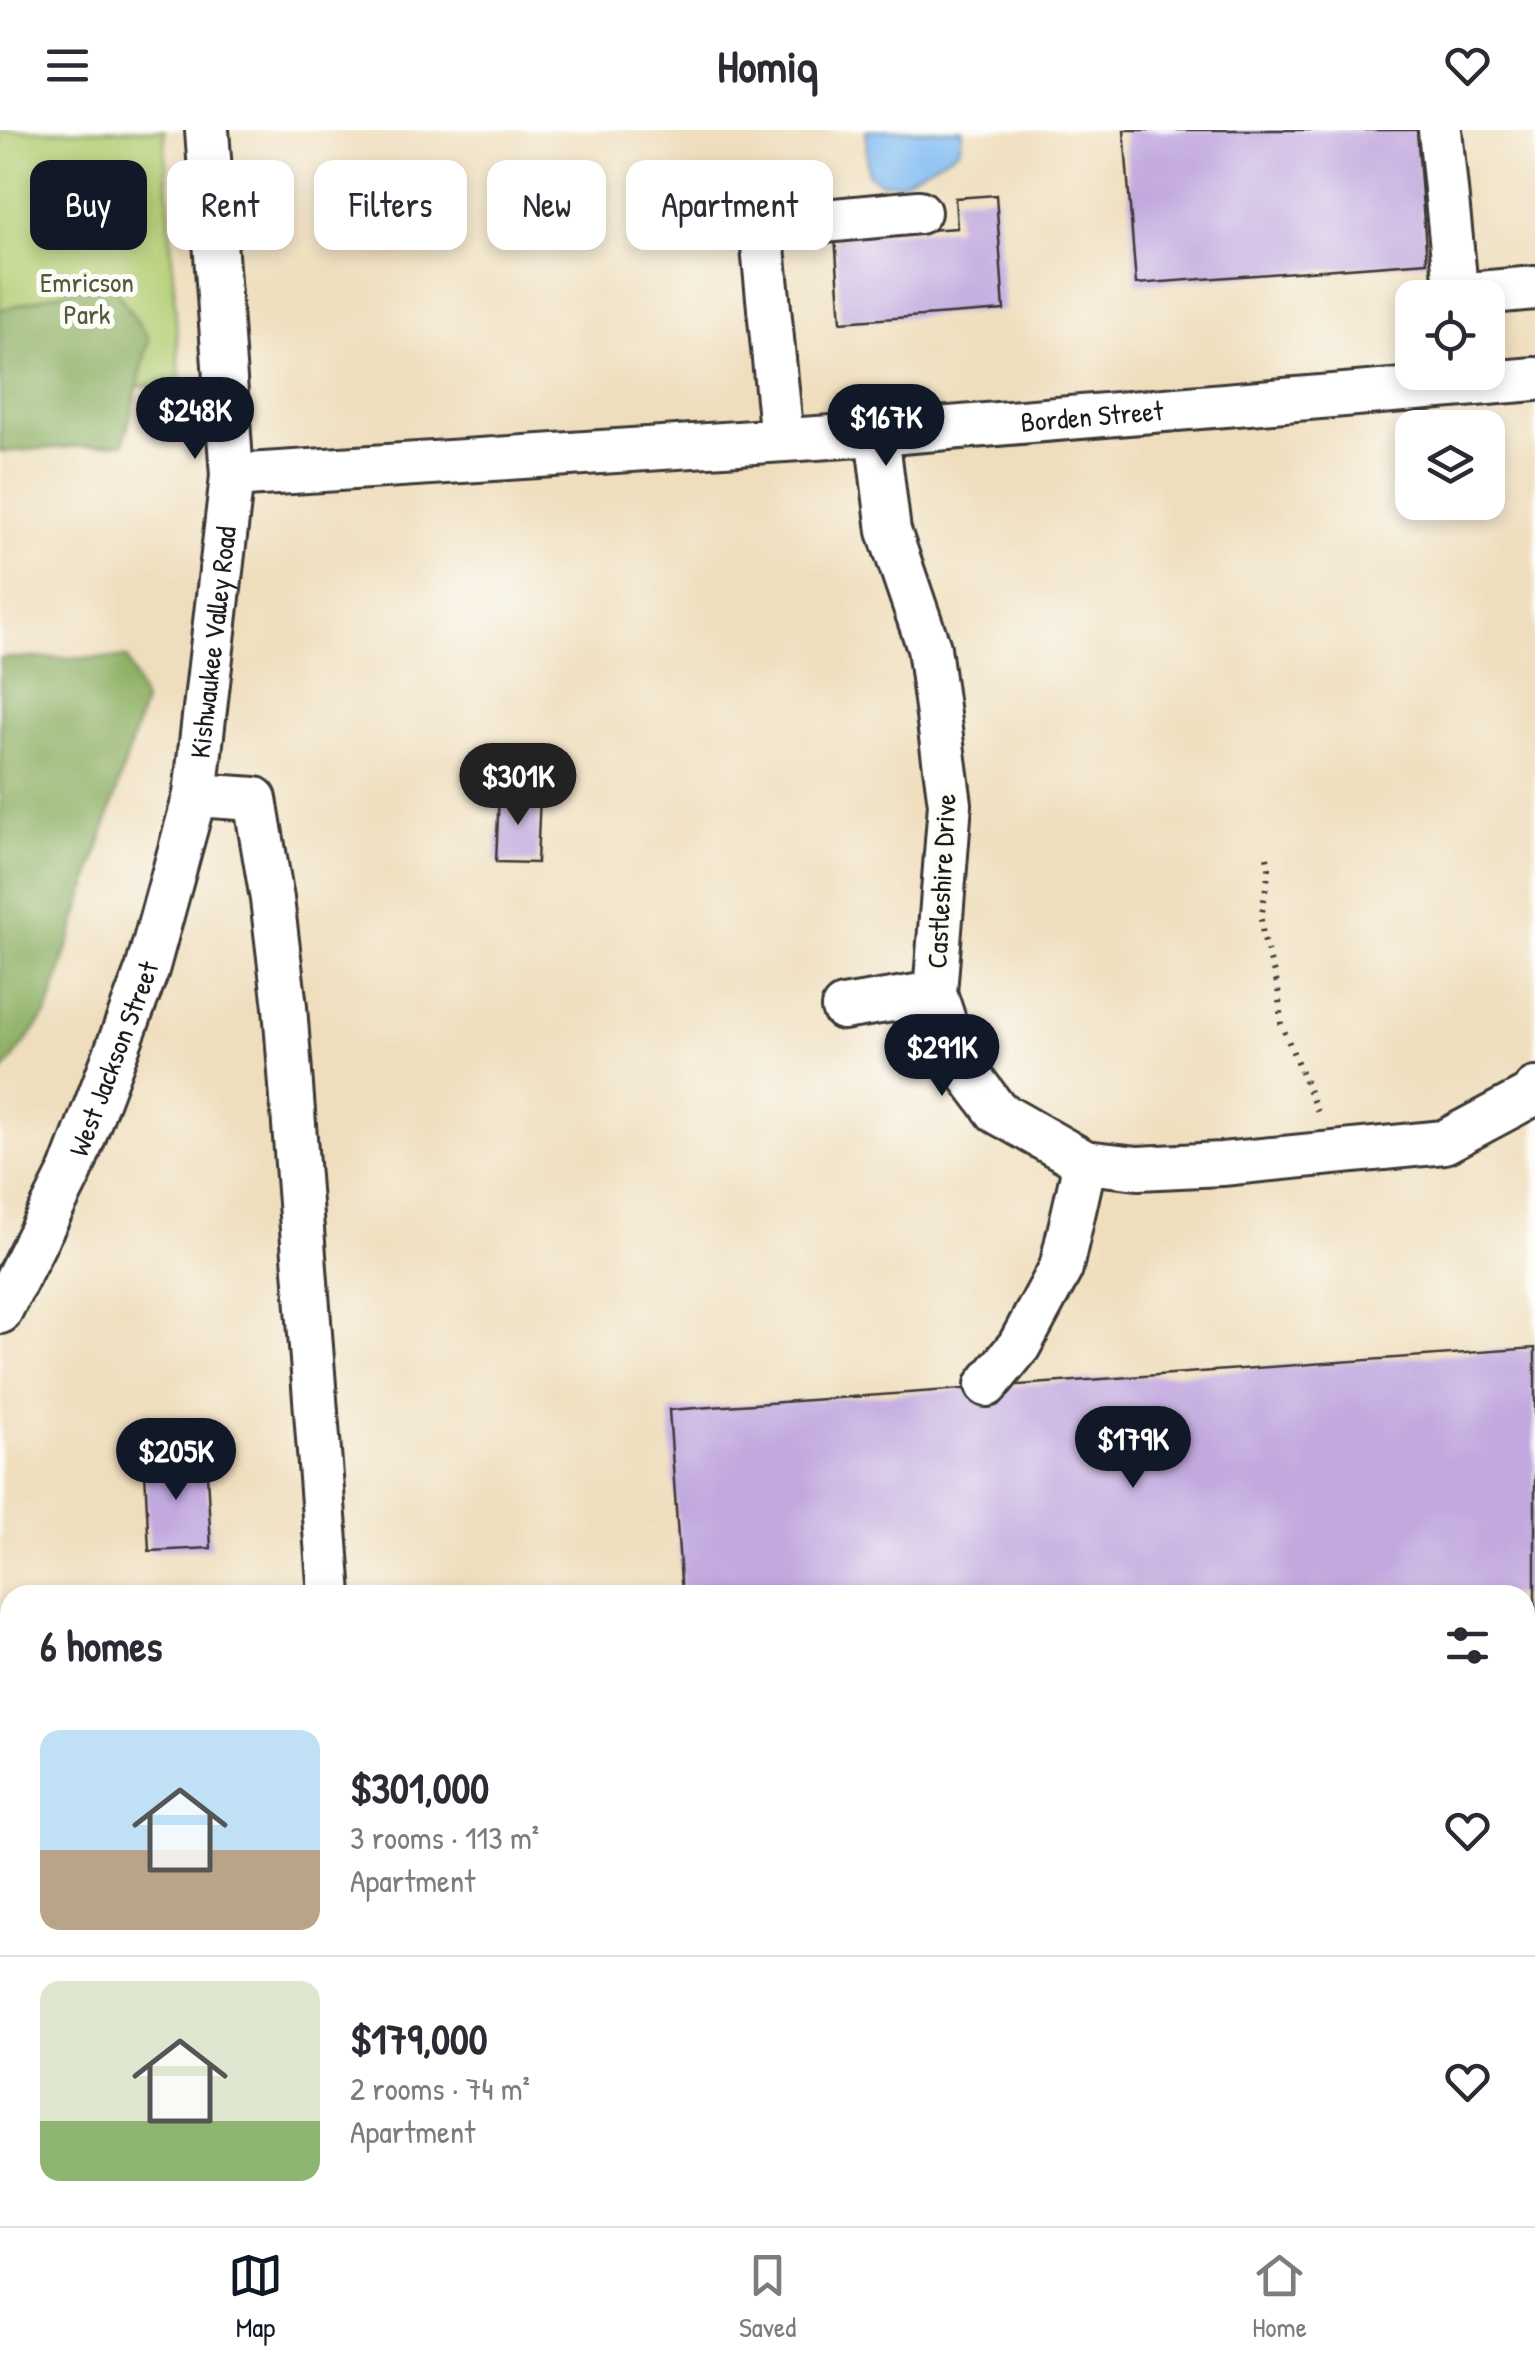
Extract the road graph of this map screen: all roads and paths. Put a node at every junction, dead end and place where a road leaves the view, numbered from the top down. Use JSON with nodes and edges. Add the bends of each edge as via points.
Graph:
{"nodes":[{"id":1,"x":207,"y":130,"type":"edge"},
{"id":2,"x":1440,"y":130,"type":"edge"},
{"id":3,"x":919,"y":212,"type":"dead end"},
{"id":4,"x":1455,"y":280,"type":"edge"},
{"id":5,"x":1535,"y":288,"type":"edge"},
{"id":6,"x":1505,"y":291,"type":"edge"},
{"id":7,"x":1505,"y":379,"type":"edge"},
{"id":8,"x":1535,"y":379,"type":"edge"},
{"id":9,"x":1395,"y":385,"type":"edge"},
{"id":10,"x":877,"y":434,"type":"junction"},
{"id":11,"x":782,"y":440,"type":"junction"},
{"id":12,"x":232,"y":476,"type":"junction"},
{"id":13,"x":196,"y":795,"type":"junction"},
{"id":14,"x":1266,"y":857,"type":"dead end"},
{"id":15,"x":936,"y":992,"type":"junction"},
{"id":16,"x":842,"y":1008,"type":"dead end"},
{"id":17,"x":1535,"y":1090,"type":"edge"},
{"id":18,"x":1318,"y":1114,"type":"dead end"},
{"id":19,"x":1085,"y":1162,"type":"junction"},
{"id":20,"x":0,"y":1312,"type":"edge"},
{"id":21,"x":987,"y":1384,"type":"dead end"},
{"id":22,"x":329,"y":1585,"type":"edge"}],
"edges":[{"from":1,"to":12,"type":"street","name":"Kishwaukee Valley Road"},
{"from":2,"to":4,"type":"street"},
{"from":3,"to":11,"type":"street","via":[[761,226]]},
{"from":5,"to":6,"type":"street"},
{"from":7,"to":8,"type":"street","name":"Borden Street"},
{"from":9,"to":10,"type":"street","name":"Borden Street"},
{"from":10,"to":11,"type":"street","name":"Borden Street"},
{"from":10,"to":15,"type":"street","name":"Castleshire Drive","via":[[889,531],[929,648],[950,804]]},
{"from":11,"to":12,"type":"street","name":"Borden Street"},
{"from":12,"to":13,"type":"street","name":"Kishwaukee Valley Road"},
{"from":13,"to":20,"type":"street","name":"West Jackson Street","via":[[148,970],[71,1171]]},
{"from":13,"to":22,"type":"street","via":[[255,799],[267,866],[285,1007]]},
{"from":14,"to":18,"type":"path","via":[[1263,936],[1281,1023]]},
{"from":15,"to":16,"type":"street"},
{"from":15,"to":19,"type":"street","name":"Castleshire Drive","via":[[956,1057],[997,1112]]},
{"from":17,"to":19,"type":"street","name":"Castleshire Drive","via":[[1444,1142],[1222,1164],[1138,1168]]},
{"from":19,"to":21,"type":"street","via":[[1061,1268],[1019,1346]]}]}
